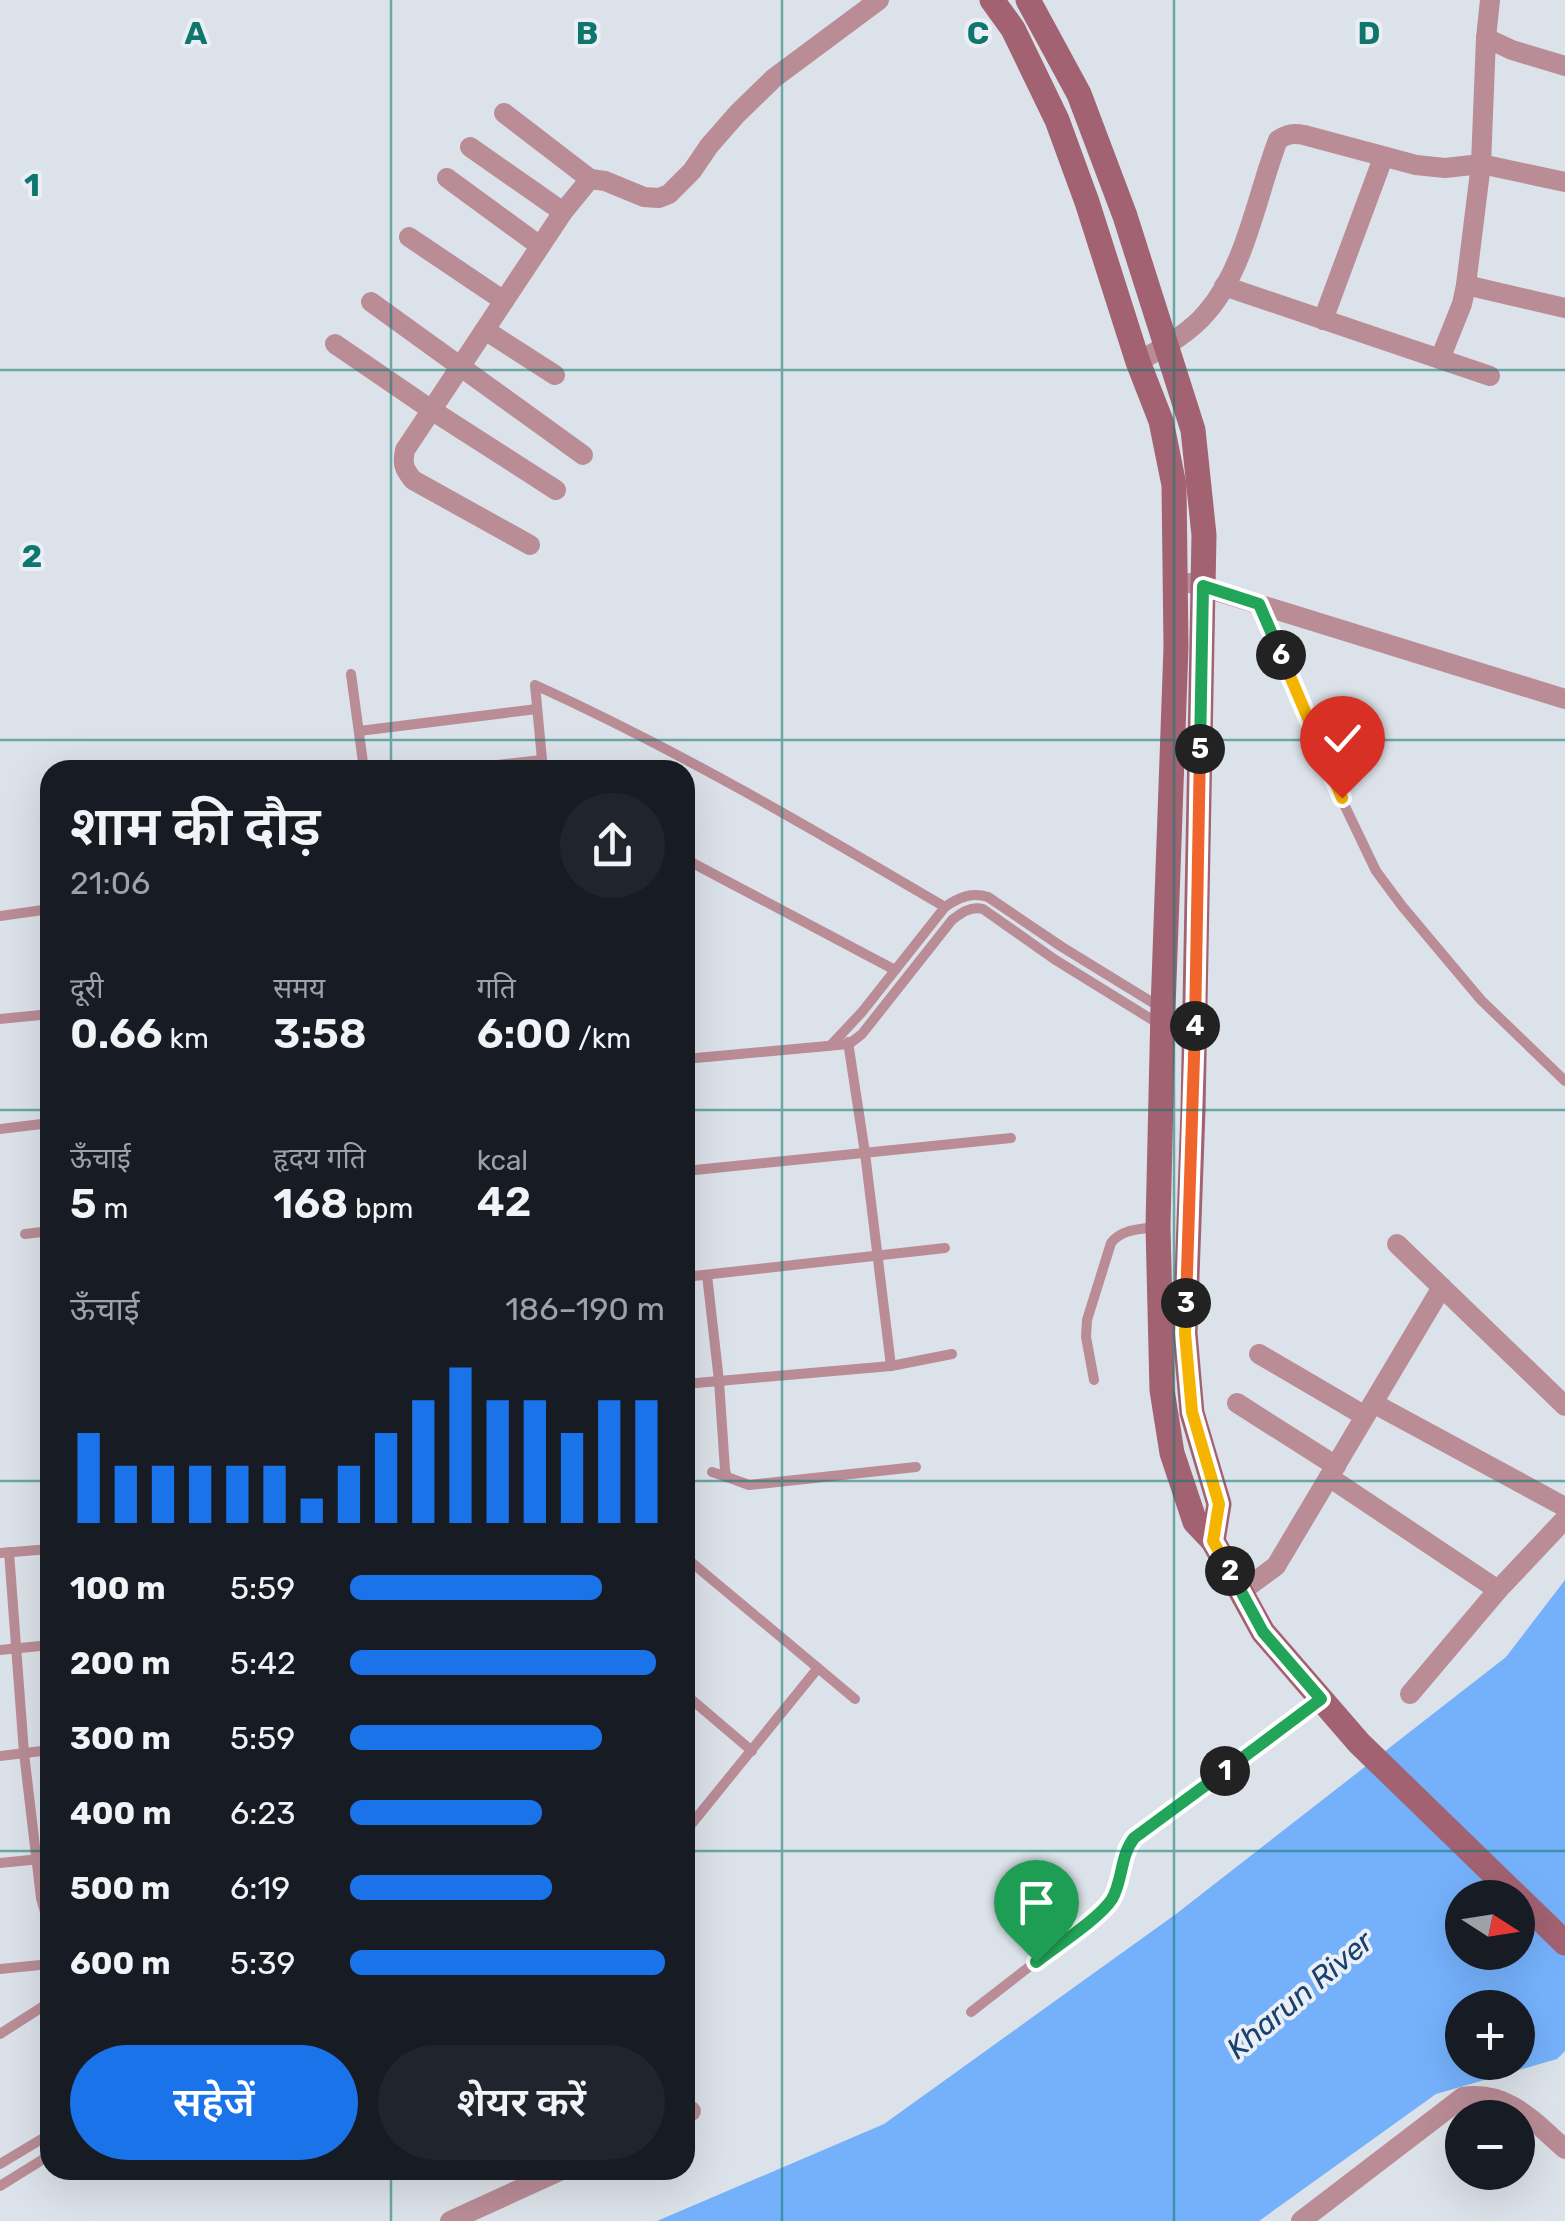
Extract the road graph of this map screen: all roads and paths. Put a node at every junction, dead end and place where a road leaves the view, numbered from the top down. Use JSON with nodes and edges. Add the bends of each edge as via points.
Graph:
{"nodes":[{"id":1,"x":879,"y":0,"type":"edge"},
{"id":2,"x":992,"y":0,"type":"edge"},
{"id":3,"x":1028,"y":0,"type":"edge"},
{"id":4,"x":1490,"y":0,"type":"edge"},
{"id":5,"x":1486,"y":38,"type":"junction"},
{"id":6,"x":1565,"y":66,"type":"edge"},
{"id":7,"x":504,"y":113,"type":"dead end"},
{"id":8,"x":470,"y":147,"type":"dead end"},
{"id":9,"x":1384,"y":158,"type":"junction"},
{"id":10,"x":1480,"y":164,"type":"junction"},
{"id":11,"x":447,"y":178,"type":"dead end"},
{"id":12,"x":590,"y":179,"type":"junction"},
{"id":13,"x":1565,"y":182,"type":"edge"},
{"id":14,"x":563,"y":212,"type":"junction"},
{"id":15,"x":409,"y":237,"type":"dead end"},
{"id":16,"x":540,"y":246,"type":"junction"},
{"id":17,"x":1466,"y":285,"type":"junction"},
{"id":18,"x":1224,"y":286,"type":"junction"},
{"id":19,"x":504,"y":300,"type":"junction"},
{"id":20,"x":371,"y":302,"type":"dead end"},
{"id":21,"x":1565,"y":308,"type":"edge"},
{"id":22,"x":1323,"y":320,"type":"junction"},
{"id":23,"x":485,"y":330,"type":"junction"},
{"id":24,"x":334,"y":344,"type":"dead end"},
{"id":25,"x":1166,"y":346,"type":"junction"},
{"id":26,"x":1440,"y":359,"type":"junction"},
{"id":27,"x":1138,"y":362,"type":"junction"},
{"id":28,"x":460,"y":368,"type":"junction"},
{"id":29,"x":555,"y":375,"type":"dead end"},
{"id":30,"x":1490,"y":376,"type":"dead end"},
{"id":31,"x":433,"y":411,"type":"junction"},
{"id":32,"x":584,"y":454,"type":"dead end"},
{"id":33,"x":556,"y":490,"type":"dead end"},
{"id":34,"x":530,"y":545,"type":"dead end"},
{"id":35,"x":1174,"y":578,"type":"junction"},
{"id":36,"x":1203,"y":586,"type":"junction"},
{"id":37,"x":1259,"y":604,"type":"junction"},
{"id":38,"x":351,"y":674,"type":"dead end"},
{"id":39,"x":1565,"y":699,"type":"edge"},
{"id":40,"x":537,"y":709,"type":"junction"},
{"id":41,"x":359,"y":732,"type":"junction"},
{"id":42,"x":363,"y":760,"type":"edge"},
{"id":43,"x":542,"y":760,"type":"edge"},
{"id":44,"x":684,"y":760,"type":"edge"},
{"id":45,"x":695,"y":766,"type":"edge"},
{"id":46,"x":695,"y":864,"type":"edge"},
{"id":47,"x":945,"y":908,"type":"junction"},
{"id":48,"x":40,"y":911,"type":"edge"},
{"id":49,"x":0,"y":916,"type":"edge"},
{"id":50,"x":895,"y":970,"type":"junction"},
{"id":51,"x":40,"y":1015,"type":"edge"},
{"id":52,"x":0,"y":1019,"type":"edge"},
{"id":53,"x":1163,"y":1019,"type":"junction"},
{"id":54,"x":844,"y":1032,"type":"junction"},
{"id":55,"x":1194,"y":1037,"type":"junction"},
{"id":56,"x":832,"y":1044,"type":"junction"},
{"id":57,"x":848,"y":1044,"type":"junction"},
{"id":58,"x":695,"y":1059,"type":"edge"},
{"id":59,"x":1565,"y":1081,"type":"edge"},
{"id":60,"x":40,"y":1125,"type":"edge"},
{"id":61,"x":0,"y":1129,"type":"edge"},
{"id":62,"x":1011,"y":1138,"type":"dead end"},
{"id":63,"x":864,"y":1153,"type":"junction"},
{"id":64,"x":695,"y":1170,"type":"edge"},
{"id":65,"x":1158,"y":1227,"type":"junction"},
{"id":66,"x":40,"y":1233,"type":"edge"},
{"id":67,"x":26,"y":1234,"type":"dead end"},
{"id":68,"x":1397,"y":1244,"type":"dead end"},
{"id":69,"x":945,"y":1248,"type":"dead end"},
{"id":70,"x":877,"y":1257,"type":"junction"},
{"id":71,"x":707,"y":1275,"type":"junction"},
{"id":72,"x":695,"y":1276,"type":"edge"},
{"id":73,"x":1442,"y":1287,"type":"junction"},
{"id":74,"x":952,"y":1354,"type":"dead end"},
{"id":75,"x":1260,"y":1354,"type":"dead end"},
{"id":76,"x":891,"y":1366,"type":"junction"},
{"id":77,"x":1094,"y":1380,"type":"dead end"},
{"id":78,"x":719,"y":1381,"type":"junction"},
{"id":79,"x":695,"y":1383,"type":"edge"},
{"id":80,"x":1190,"y":1386,"type":"junction"},
{"id":81,"x":1162,"y":1390,"type":"junction"},
{"id":82,"x":1236,"y":1403,"type":"dead end"},
{"id":83,"x":1565,"y":1406,"type":"edge"},
{"id":84,"x":1369,"y":1410,"type":"junction"},
{"id":85,"x":916,"y":1467,"type":"dead end"},
{"id":86,"x":1333,"y":1471,"type":"junction"},
{"id":87,"x":712,"y":1472,"type":"dead end"},
{"id":88,"x":728,"y":1477,"type":"junction"},
{"id":89,"x":1565,"y":1508,"type":"edge"},
{"id":90,"x":1565,"y":1519,"type":"edge"},
{"id":91,"x":1213,"y":1541,"type":"junction"},
{"id":92,"x":40,"y":1549,"type":"edge"},
{"id":93,"x":4,"y":1553,"type":"edge"},
{"id":94,"x":695,"y":1566,"type":"edge"},
{"id":95,"x":1498,"y":1590,"type":"junction"},
{"id":96,"x":1242,"y":1592,"type":"junction"},
{"id":97,"x":40,"y":1646,"type":"edge"},
{"id":98,"x":18,"y":1648,"type":"junction"},
{"id":99,"x":0,"y":1650,"type":"edge"},
{"id":100,"x":818,"y":1668,"type":"junction"},
{"id":101,"x":1410,"y":1694,"type":"dead end"},
{"id":102,"x":855,"y":1699,"type":"dead end"},
{"id":103,"x":1321,"y":1699,"type":"junction"},
{"id":104,"x":695,"y":1703,"type":"edge"},
{"id":105,"x":40,"y":1751,"type":"edge"},
{"id":106,"x":752,"y":1751,"type":"junction"},
{"id":107,"x":24,"y":1753,"type":"junction"},
{"id":108,"x":0,"y":1756,"type":"edge"},
{"id":109,"x":695,"y":1820,"type":"edge"},
{"id":110,"x":36,"y":1859,"type":"junction"},
{"id":111,"x":40,"y":1859,"type":"edge"},
{"id":112,"x":0,"y":1862,"type":"edge"},
{"id":113,"x":40,"y":1890,"type":"edge"},
{"id":114,"x":1565,"y":1943,"type":"edge"},
{"id":115,"x":40,"y":1965,"type":"edge"},
{"id":116,"x":0,"y":1968,"type":"edge"},
{"id":117,"x":40,"y":2008,"type":"edge"},
{"id":118,"x":971,"y":2012,"type":"dead end"},
{"id":119,"x":0,"y":2034,"type":"edge"},
{"id":120,"x":40,"y":2140,"type":"edge"},
{"id":121,"x":1565,"y":2149,"type":"edge"},
{"id":122,"x":40,"y":2162,"type":"edge"},
{"id":123,"x":0,"y":2164,"type":"edge"},
{"id":124,"x":540,"y":2180,"type":"edge"},
{"id":125,"x":0,"y":2186,"type":"edge"},
{"id":126,"x":450,"y":2221,"type":"edge"},
{"id":127,"x":1301,"y":2221,"type":"edge"}],
"edges":[{"from":1,"to":12,"type":"street","via":[[774,78],[670,194],[644,197]]},
{"from":2,"to":27,"type":"street","via":[[1014,29],[1057,120]]},
{"from":3,"to":25,"type":"street","via":[[1080,94]]},
{"from":4,"to":5,"type":"street"},
{"from":5,"to":6,"type":"street"},
{"from":5,"to":10,"type":"street"},
{"from":7,"to":12,"type":"street"},
{"from":8,"to":14,"type":"street"},
{"from":9,"to":10,"type":"street","via":[[1445,168]]},
{"from":9,"to":18,"type":"street","via":[[1293,133],[1278,140]]},
{"from":9,"to":22,"type":"street"},
{"from":10,"to":13,"type":"street"},
{"from":10,"to":17,"type":"street"},
{"from":11,"to":16,"type":"street"},
{"from":12,"to":14,"type":"street"},
{"from":14,"to":16,"type":"street"},
{"from":15,"to":19,"type":"street"},
{"from":16,"to":19,"type":"street"},
{"from":17,"to":21,"type":"street"},
{"from":17,"to":26,"type":"street"},
{"from":18,"to":22,"type":"street"},
{"from":18,"to":25,"type":"street","via":[[1207,313]]},
{"from":19,"to":23,"type":"street"},
{"from":20,"to":28,"type":"street"},
{"from":22,"to":26,"type":"street"},
{"from":23,"to":28,"type":"street"},
{"from":23,"to":29,"type":"street"},
{"from":24,"to":31,"type":"street"},
{"from":25,"to":27,"type":"street"},
{"from":25,"to":36,"type":"street","via":[[1192,430]]},
{"from":26,"to":30,"type":"street"},
{"from":27,"to":35,"type":"street","via":[[1161,421],[1174,486]]},
{"from":28,"to":31,"type":"street"},
{"from":28,"to":32,"type":"street"},
{"from":31,"to":33,"type":"street"},
{"from":31,"to":34,"type":"street","via":[[405,450],[404,470]]},
{"from":35,"to":36,"type":"street"},
{"from":35,"to":53,"type":"street"},
{"from":36,"to":37,"type":"street"},
{"from":36,"to":55,"type":"street"},
{"from":37,"to":39,"type":"street"},
{"from":37,"to":59,"type":"lane","via":[[1376,870],[1481,1000]]},
{"from":38,"to":41,"type":"lane"},
{"from":40,"to":41,"type":"lane"},
{"from":40,"to":43,"type":"lane"},
{"from":40,"to":44,"type":"lane","via":[[534,685]]},
{"from":41,"to":42,"type":"lane"},
{"from":45,"to":47,"type":"lane"},
{"from":46,"to":50,"type":"lane"},
{"from":47,"to":50,"type":"lane"},
{"from":47,"to":53,"type":"lane","via":[[967,895],[988,897]]},
{"from":48,"to":49,"type":"lane"},
{"from":50,"to":54,"type":"lane"},
{"from":51,"to":52,"type":"lane"},
{"from":53,"to":55,"type":"lane"},
{"from":53,"to":55,"type":"lane"},
{"from":53,"to":57,"type":"lane","via":[[977,908],[952,920]]},
{"from":53,"to":65,"type":"street"},
{"from":54,"to":56,"type":"lane"},
{"from":54,"to":57,"type":"lane"},
{"from":55,"to":80,"type":"street","via":[[1185,1333]]},
{"from":56,"to":57,"type":"lane"},
{"from":56,"to":58,"type":"lane"},
{"from":57,"to":63,"type":"lane"},
{"from":60,"to":61,"type":"lane"},
{"from":62,"to":63,"type":"lane"},
{"from":63,"to":64,"type":"lane"},
{"from":63,"to":70,"type":"lane"},
{"from":65,"to":77,"type":"lane","via":[[1118,1235],[1111,1243],[1087,1320]]},
{"from":65,"to":81,"type":"street"},
{"from":66,"to":67,"type":"lane"},
{"from":68,"to":73,"type":"street"},
{"from":69,"to":70,"type":"lane"},
{"from":70,"to":71,"type":"lane"},
{"from":70,"to":76,"type":"lane"},
{"from":71,"to":72,"type":"lane"},
{"from":71,"to":78,"type":"lane"},
{"from":73,"to":83,"type":"street"},
{"from":73,"to":84,"type":"street"},
{"from":74,"to":76,"type":"lane"},
{"from":75,"to":84,"type":"street"},
{"from":76,"to":78,"type":"lane"},
{"from":78,"to":79,"type":"lane"},
{"from":78,"to":88,"type":"lane"},
{"from":80,"to":81,"type":"street"},
{"from":80,"to":91,"type":"street","via":[[1219,1504]]},
{"from":81,"to":91,"type":"street","via":[[1172,1453],[1194,1522]]},
{"from":82,"to":86,"type":"street"},
{"from":84,"to":86,"type":"street"},
{"from":84,"to":89,"type":"street"},
{"from":85,"to":88,"type":"lane","via":[[749,1485]]},
{"from":86,"to":95,"type":"street"},
{"from":86,"to":96,"type":"street","via":[[1276,1566]]},
{"from":87,"to":88,"type":"lane"},
{"from":90,"to":95,"type":"street"},
{"from":91,"to":96,"type":"street"},
{"from":92,"to":93,"type":"lane"},
{"from":93,"to":98,"type":"lane"},
{"from":94,"to":100,"type":"lane"},
{"from":95,"to":101,"type":"street"},
{"from":96,"to":103,"type":"street","via":[[1263,1632]]},
{"from":97,"to":98,"type":"lane"},
{"from":98,"to":99,"type":"lane"},
{"from":98,"to":107,"type":"lane"},
{"from":100,"to":102,"type":"lane"},
{"from":100,"to":106,"type":"lane"},
{"from":103,"to":114,"type":"street"},
{"from":103,"to":118,"type":"lane","via":[[1134,1838],[1101,1911]]},
{"from":104,"to":106,"type":"lane"},
{"from":105,"to":107,"type":"lane"},
{"from":106,"to":109,"type":"lane"},
{"from":107,"to":108,"type":"lane"},
{"from":107,"to":110,"type":"lane"},
{"from":110,"to":111,"type":"lane"},
{"from":110,"to":112,"type":"lane"},
{"from":110,"to":113,"type":"lane"},
{"from":115,"to":116,"type":"lane"},
{"from":117,"to":119,"type":"lane"},
{"from":120,"to":123,"type":"lane"},
{"from":121,"to":127,"type":"street","via":[[1500,2098],[1463,2097]]},
{"from":122,"to":125,"type":"lane"},
{"from":124,"to":126,"type":"street"}]}
